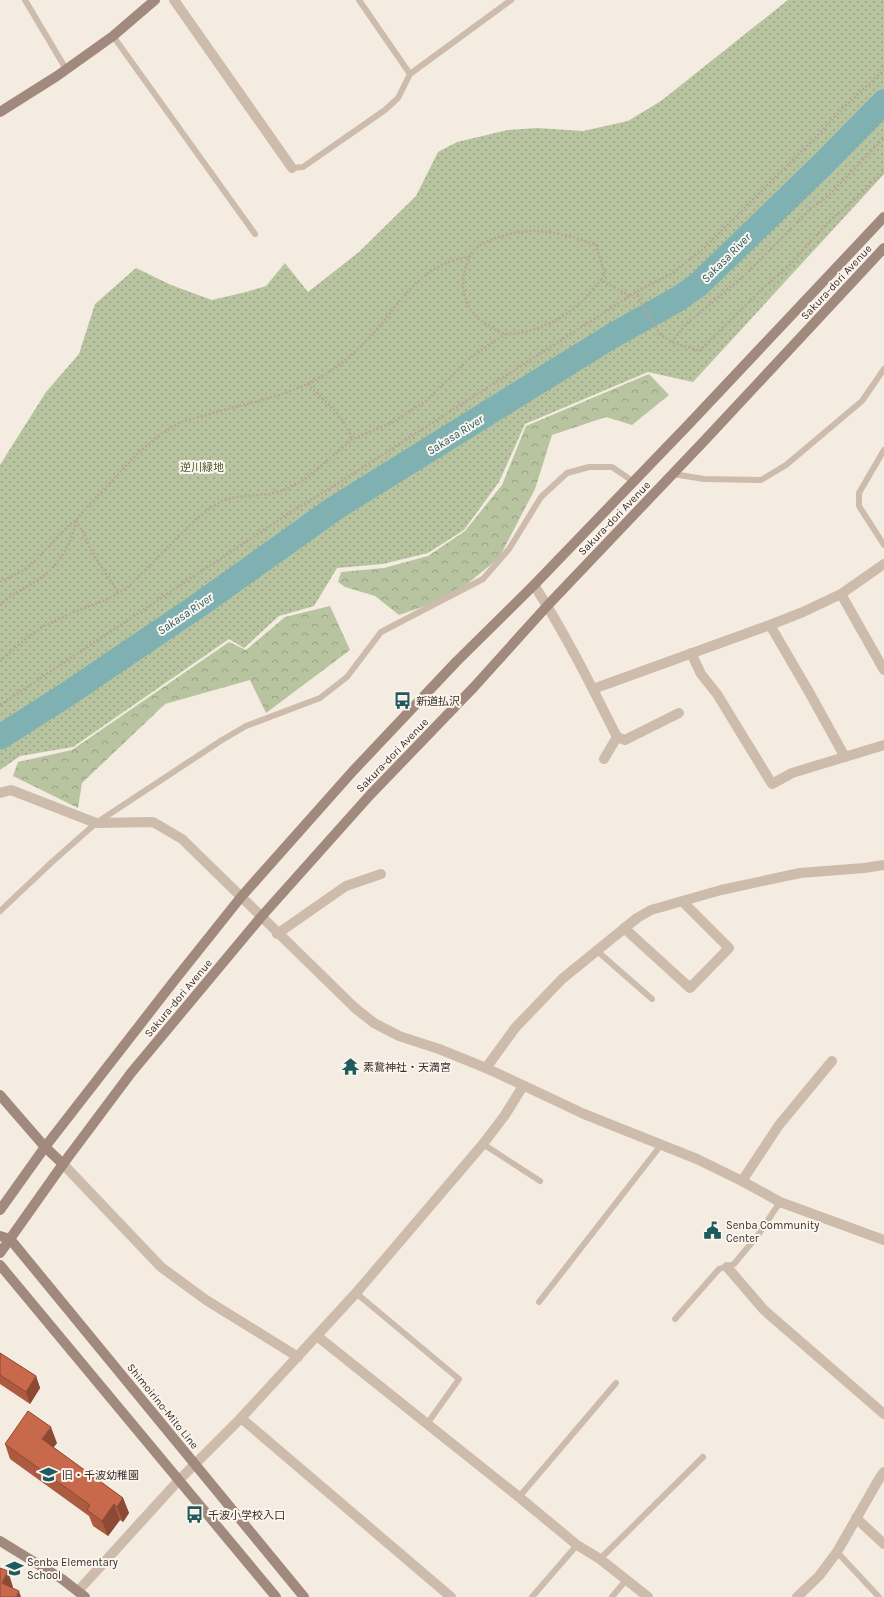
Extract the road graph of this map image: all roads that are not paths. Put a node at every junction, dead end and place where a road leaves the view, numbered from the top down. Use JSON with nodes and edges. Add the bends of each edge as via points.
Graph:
{"nodes":[{"id":1,"x":25,"y":0,"type":"edge"},
{"id":2,"x":155,"y":0,"type":"edge"},
{"id":3,"x":174,"y":0,"type":"edge"},
{"id":4,"x":359,"y":0,"type":"edge"},
{"id":5,"x":511,"y":0,"type":"edge"},
{"id":6,"x":113,"y":36,"type":"junction"},
{"id":7,"x":66,"y":69,"type":"junction"},
{"id":8,"x":410,"y":74,"type":"junction"},
{"id":9,"x":0,"y":112,"type":"edge"},
{"id":10,"x":292,"y":168,"type":"joint"},
{"id":11,"x":884,"y":218,"type":"edge"},
{"id":12,"x":255,"y":234,"type":"dead end"},
{"id":13,"x":884,"y":248,"type":"edge"},
{"id":14,"x":884,"y":369,"type":"edge"},
{"id":15,"x":884,"y":450,"type":"edge"},
{"id":16,"x":673,"y":474,"type":"junction"},
{"id":17,"x":634,"y":482,"type":"junction"},
{"id":18,"x":884,"y":545,"type":"edge"},
{"id":19,"x":884,"y":564,"type":"edge"},
{"id":20,"x":534,"y":584,"type":"junction"},
{"id":21,"x":841,"y":594,"type":"junction"},
{"id":22,"x":548,"y":605,"type":"junction"},
{"id":23,"x":770,"y":626,"type":"junction"},
{"id":24,"x":691,"y":653,"type":"junction"},
{"id":25,"x":884,"y":670,"type":"edge"},
{"id":26,"x":593,"y":689,"type":"junction"},
{"id":27,"x":680,"y":713,"type":"dead end"},
{"id":28,"x":617,"y":737,"type":"junction"},
{"id":29,"x":884,"y":745,"type":"edge"},
{"id":30,"x":845,"y":757,"type":"junction"},
{"id":31,"x":604,"y":759,"type":"dead end"},
{"id":32,"x":0,"y":793,"type":"edge"},
{"id":33,"x":96,"y":823,"type":"junction"},
{"id":34,"x":884,"y":864,"type":"edge"},
{"id":35,"x":381,"y":874,"type":"dead end"},
{"id":36,"x":242,"y":897,"type":"junction"},
{"id":37,"x":683,"y":902,"type":"junction"},
{"id":38,"x":0,"y":910,"type":"edge"},
{"id":39,"x":261,"y":917,"type":"junction"},
{"id":40,"x":624,"y":928,"type":"junction"},
{"id":41,"x":278,"y":934,"type":"junction"},
{"id":42,"x":596,"y":950,"type":"junction"},
{"id":43,"x":652,"y":999,"type":"dead end"},
{"id":44,"x":832,"y":1061,"type":"dead end"},
{"id":45,"x":486,"y":1068,"type":"junction"},
{"id":46,"x":523,"y":1086,"type":"junction"},
{"id":47,"x":0,"y":1095,"type":"edge"},
{"id":48,"x":483,"y":1144,"type":"junction"},
{"id":49,"x":661,"y":1145,"type":"junction"},
{"id":50,"x":45,"y":1147,"type":"junction"},
{"id":51,"x":63,"y":1164,"type":"junction"},
{"id":52,"x":540,"y":1181,"type":"dead end"},
{"id":53,"x":742,"y":1181,"type":"junction"},
{"id":54,"x":780,"y":1202,"type":"junction"},
{"id":55,"x":0,"y":1210,"type":"edge"},
{"id":56,"x":5,"y":1237,"type":"edge"},
{"id":57,"x":884,"y":1240,"type":"edge"},
{"id":58,"x":0,"y":1253,"type":"edge"},
{"id":59,"x":0,"y":1265,"type":"edge"},
{"id":60,"x":727,"y":1266,"type":"junction"},
{"id":61,"x":356,"y":1293,"type":"junction"},
{"id":62,"x":539,"y":1302,"type":"dead end"},
{"id":63,"x":675,"y":1320,"type":"dead end"},
{"id":64,"x":317,"y":1336,"type":"junction"},
{"id":65,"x":298,"y":1357,"type":"junction"},
{"id":66,"x":616,"y":1383,"type":"dead end"},
{"id":67,"x":884,"y":1414,"type":"edge"},
{"id":68,"x":241,"y":1418,"type":"junction"},
{"id":69,"x":427,"y":1424,"type":"junction"},
{"id":70,"x":702,"y":1457,"type":"dead end"},
{"id":71,"x":196,"y":1465,"type":"junction"},
{"id":72,"x":884,"y":1472,"type":"edge"},
{"id":73,"x":180,"y":1480,"type":"junction"},
{"id":74,"x":519,"y":1496,"type":"junction"},
{"id":75,"x":856,"y":1518,"type":"junction"},
{"id":76,"x":0,"y":1540,"type":"edge"},
{"id":77,"x":884,"y":1544,"type":"edge"},
{"id":78,"x":577,"y":1545,"type":"junction"},
{"id":79,"x":837,"y":1552,"type":"junction"},
{"id":80,"x":600,"y":1559,"type":"junction"},
{"id":81,"x":626,"y":1580,"type":"junction"},
{"id":82,"x":81,"y":1594,"type":"edge"},
{"id":83,"x":276,"y":1597,"type":"edge"},
{"id":84,"x":304,"y":1597,"type":"edge"},
{"id":85,"x":451,"y":1597,"type":"edge"},
{"id":86,"x":532,"y":1597,"type":"edge"},
{"id":87,"x":612,"y":1597,"type":"edge"},
{"id":88,"x":648,"y":1597,"type":"edge"},
{"id":89,"x":797,"y":1597,"type":"edge"},
{"id":90,"x":879,"y":1597,"type":"edge"}],
"edges":[{"from":1,"to":7,"type":"lane"},
{"from":2,"to":6,"type":"street"},
{"from":3,"to":10,"type":"street"},
{"from":4,"to":8,"type":"lane"},
{"from":5,"to":8,"type":"lane"},
{"from":6,"to":7,"type":"street"},
{"from":6,"to":12,"type":"lane"},
{"from":7,"to":9,"type":"street"},
{"from":8,"to":10,"type":"lane","via":[[398,98],[385,110],[303,167]]},
{"from":11,"to":17,"type":"street","name":"Sakura-dori Avenue"},
{"from":13,"to":16,"type":"street","name":"Sakura-dori Avenue"},
{"from":14,"to":16,"type":"lane","via":[[862,401],[786,465],[761,480],[704,479]]},
{"from":15,"to":18,"type":"lane","via":[[859,493],[859,506]]},
{"from":16,"to":22,"type":"street","name":"Sakura-dori Avenue"},
{"from":17,"to":20,"type":"street","name":"Sakura-dori Avenue"},
{"from":17,"to":33,"type":"lane","via":[[612,467],[589,467],[567,473],[541,497],[509,549],[483,579],[381,632],[347,677],[320,698],[246,726]]},
{"from":19,"to":21,"type":"street"},
{"from":20,"to":22,"type":"street"},
{"from":20,"to":36,"type":"street","name":"Sakura-dori Avenue","via":[[353,771]]},
{"from":21,"to":23,"type":"street"},
{"from":21,"to":25,"type":"street"},
{"from":22,"to":26,"type":"street"},
{"from":22,"to":39,"type":"street","name":"Sakura-dori Avenue","via":[[474,687],[370,795]]},
{"from":23,"to":24,"type":"street"},
{"from":23,"to":30,"type":"street"},
{"from":24,"to":26,"type":"street"},
{"from":24,"to":30,"type":"street","via":[[701,674],[717,694],[772,784],[792,773]]},
{"from":26,"to":28,"type":"street"},
{"from":27,"to":28,"type":"street","via":[[625,740]]},
{"from":28,"to":31,"type":"street"},
{"from":29,"to":30,"type":"street"},
{"from":32,"to":33,"type":"street","via":[[11,790]]},
{"from":33,"to":36,"type":"street","via":[[153,822],[182,840]]},
{"from":33,"to":38,"type":"lane"},
{"from":34,"to":37,"type":"street","via":[[800,873],[722,890]]},
{"from":35,"to":41,"type":"street","via":[[346,886]]},
{"from":36,"to":39,"type":"street"},
{"from":36,"to":50,"type":"street","name":"Sakura-dori Avenue"},
{"from":37,"to":40,"type":"street","via":[[652,910]]},
{"from":37,"to":40,"type":"street","via":[[729,948],[690,988]]},
{"from":39,"to":41,"type":"street"},
{"from":39,"to":51,"type":"street","name":"Sakura-dori Avenue","via":[[132,1072]]},
{"from":40,"to":42,"type":"street"},
{"from":41,"to":45,"type":"street","via":[[355,1008],[374,1022],[399,1036]]},
{"from":42,"to":43,"type":"lane"},
{"from":42,"to":45,"type":"street","via":[[562,978],[515,1028]]},
{"from":44,"to":53,"type":"street","via":[[779,1125]]},
{"from":45,"to":46,"type":"street"},
{"from":46,"to":48,"type":"street"},
{"from":46,"to":49,"type":"street"},
{"from":47,"to":50,"type":"street"},
{"from":48,"to":52,"type":"lane"},
{"from":48,"to":61,"type":"street"},
{"from":49,"to":53,"type":"street"},
{"from":49,"to":62,"type":"lane"},
{"from":50,"to":51,"type":"street"},
{"from":50,"to":55,"type":"street","name":"Sakura-dori Avenue"},
{"from":51,"to":56,"type":"street","name":"Sakura-dori Avenue"},
{"from":51,"to":65,"type":"street","via":[[162,1267],[206,1300]]},
{"from":53,"to":54,"type":"street"},
{"from":54,"to":57,"type":"street"},
{"from":54,"to":60,"type":"lane","via":[[758,1236],[734,1264]]},
{"from":56,"to":58,"type":"street","name":"Sakura-dori Avenue"},
{"from":56,"to":71,"type":"street","name":"Shimoirino-Mito Line"},
{"from":59,"to":73,"type":"street"},
{"from":60,"to":63,"type":"lane","via":[[719,1269]]},
{"from":60,"to":67,"type":"street","via":[[764,1310]]},
{"from":61,"to":64,"type":"street"},
{"from":61,"to":69,"type":"lane","via":[[460,1379]]},
{"from":64,"to":65,"type":"street"},
{"from":64,"to":69,"type":"street"},
{"from":65,"to":68,"type":"street"},
{"from":66,"to":74,"type":"lane"},
{"from":68,"to":71,"type":"street"},
{"from":68,"to":85,"type":"street"},
{"from":69,"to":74,"type":"street"},
{"from":70,"to":80,"type":"lane"},
{"from":71,"to":73,"type":"street"},
{"from":71,"to":84,"type":"street","name":"Shimoirino-Mito Line"},
{"from":72,"to":75,"type":"street"},
{"from":73,"to":82,"type":"street"},
{"from":73,"to":83,"type":"street"},
{"from":74,"to":78,"type":"street"},
{"from":75,"to":77,"type":"street"},
{"from":75,"to":79,"type":"street"},
{"from":76,"to":82,"type":"street"},
{"from":78,"to":80,"type":"street"},
{"from":78,"to":86,"type":"lane"},
{"from":79,"to":89,"type":"street","via":[[819,1576]]},
{"from":79,"to":90,"type":"lane"},
{"from":80,"to":81,"type":"street"},
{"from":81,"to":87,"type":"lane"},
{"from":81,"to":88,"type":"street"}]}
